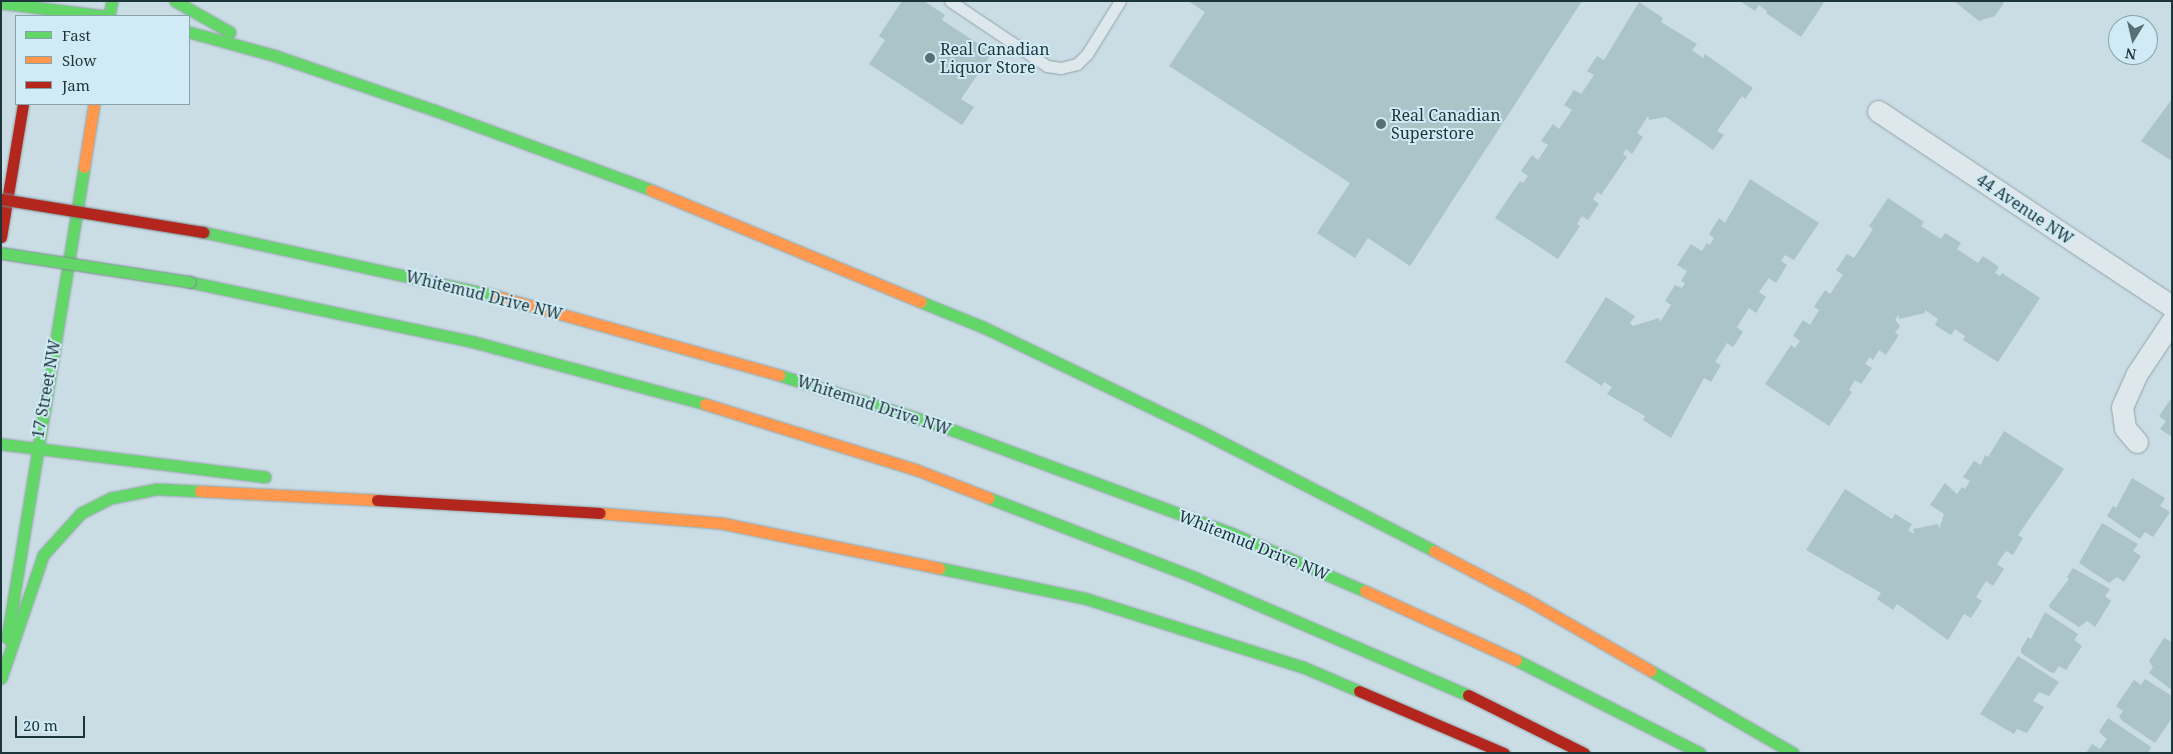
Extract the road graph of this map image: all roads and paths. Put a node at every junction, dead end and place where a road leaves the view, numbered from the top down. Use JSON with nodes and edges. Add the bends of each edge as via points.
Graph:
{"nodes":[{"id":1,"x":112,"y":1,"type":"edge"},
{"id":2,"x":175,"y":1,"type":"edge"},
{"id":3,"x":950,"y":1,"type":"edge"},
{"id":4,"x":1120,"y":1,"type":"edge"},
{"id":5,"x":1,"y":3,"type":"edge"},
{"id":6,"x":39,"y":9,"type":"edge"},
{"id":7,"x":97,"y":15,"type":"edge"},
{"id":8,"x":107,"y":15,"type":"edge"},
{"id":9,"x":190,"y":32,"type":"edge"},
{"id":10,"x":276,"y":56,"type":"junction"},
{"id":11,"x":23,"y":105,"type":"edge"},
{"id":12,"x":94,"y":105,"type":"edge"},
{"id":13,"x":1878,"y":111,"type":"dead end"},
{"id":14,"x":1,"y":199,"type":"edge"},
{"id":15,"x":1,"y":237,"type":"edge"},
{"id":16,"x":1,"y":253,"type":"edge"},
{"id":17,"x":2172,"y":306,"type":"edge"},
{"id":18,"x":2172,"y":321,"type":"edge"},
{"id":19,"x":2137,"y":442,"type":"dead end"},
{"id":20,"x":1,"y":444,"type":"edge"},
{"id":21,"x":35,"y":450,"type":"junction"},
{"id":22,"x":279,"y":479,"type":"dead end"},
{"id":23,"x":328,"y":485,"type":"dead end"},
{"id":24,"x":525,"y":507,"type":"junction"},
{"id":25,"x":1,"y":674,"type":"edge"},
{"id":26,"x":1,"y":678,"type":"edge"},
{"id":27,"x":1504,"y":753,"type":"edge"},
{"id":28,"x":1584,"y":753,"type":"edge"},
{"id":29,"x":1700,"y":753,"type":"edge"},
{"id":30,"x":1793,"y":753,"type":"edge"}],
"edges":[{"from":1,"to":8,"type":"main road"},
{"from":2,"to":10,"type":"main road"},
{"from":3,"to":4,"type":"lane","via":[[1047,66],[1061,68],[1077,64],[1087,54]]},
{"from":5,"to":6,"type":"main road"},
{"from":6,"to":7,"type":"main road"},
{"from":9,"to":10,"type":"main road"},
{"from":10,"to":30,"type":"main road","via":[[650,190],[983,327],[1204,434],[1516,594]]},
{"from":11,"to":15,"type":"main road"},
{"from":12,"to":21,"type":"main road","name":"17 Street NW"},
{"from":13,"to":17,"type":"street","name":"44 Avenue NW"},
{"from":14,"to":29,"type":"main road","name":"Whitemud Drive NW","bridge":true,"via":[[203,232],[485,294],[713,355],[939,425],[1251,542],[1477,640]]},
{"from":16,"to":28,"type":"main road","bridge":true,"via":[[190,282],[474,342],[695,400],[917,470],[1196,578],[1426,674]]},
{"from":18,"to":19,"type":"street","via":[[2136,375],[2122,407],[2126,428]]},
{"from":20,"to":21,"type":"main road"},
{"from":21,"to":22,"type":"main road"},
{"from":21,"to":25,"type":"main road","name":"17 Street NW"},
{"from":23,"to":24,"type":"main road"},
{"from":24,"to":26,"type":"main road","via":[[157,489],[111,498],[81,513],[43,555]]},
{"from":24,"to":27,"type":"main road","via":[[721,523],[1084,598],[1303,667]]}]}
